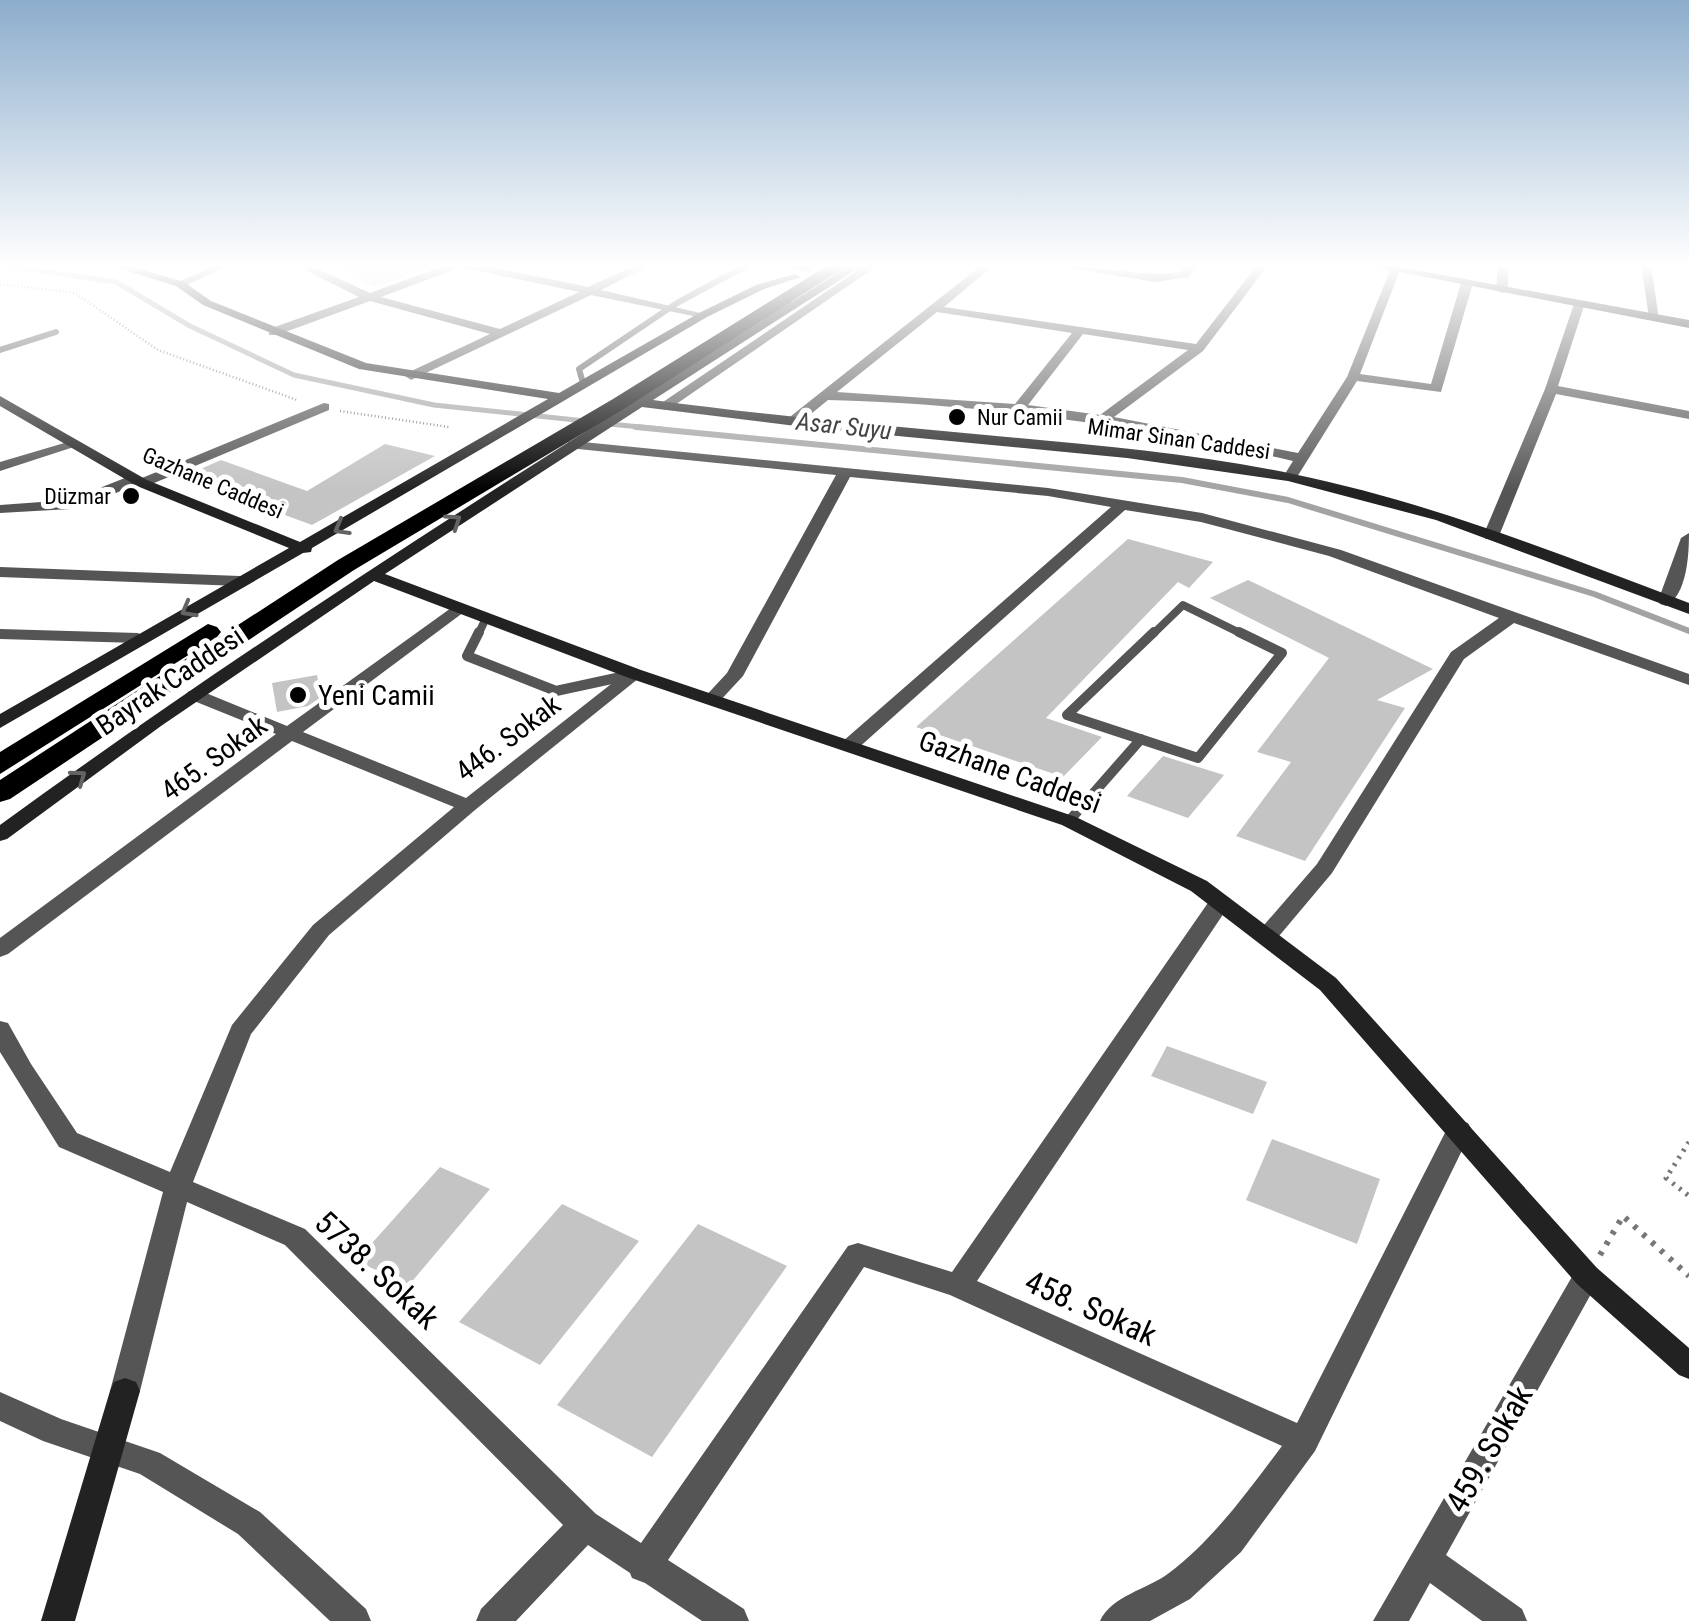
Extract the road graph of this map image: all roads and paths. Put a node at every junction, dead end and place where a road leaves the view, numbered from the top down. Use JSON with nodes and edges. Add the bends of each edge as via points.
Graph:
{"nodes":[{"id":1,"x":32,"y":340,"type":"edge"},
{"id":2,"x":143,"y":340,"type":"edge"},
{"id":3,"x":293,"y":340,"type":"edge"},
{"id":4,"x":486,"y":340,"type":"edge"},
{"id":5,"x":623,"y":340,"type":"edge"},
{"id":6,"x":666,"y":340,"type":"edge"},
{"id":7,"x":676,"y":340,"type":"edge"},
{"id":8,"x":728,"y":340,"type":"edge"},
{"id":9,"x":746,"y":340,"type":"edge"},
{"id":10,"x":751,"y":340,"type":"edge"},
{"id":11,"x":898,"y":340,"type":"edge"},
{"id":12,"x":1072,"y":340,"type":"edge"},
{"id":13,"x":1143,"y":340,"type":"edge"},
{"id":14,"x":1205,"y":340,"type":"edge"},
{"id":15,"x":1368,"y":340,"type":"edge"},
{"id":16,"x":1451,"y":340,"type":"edge"},
{"id":17,"x":1567,"y":340,"type":"edge"},
{"id":18,"x":1198,"y":348,"type":"junction"},
{"id":19,"x":0,"y":350,"type":"edge"},
{"id":20,"x":412,"y":376,"type":"junction"},
{"id":21,"x":1353,"y":377,"type":"junction"},
{"id":22,"x":1551,"y":389,"type":"junction"},
{"id":23,"x":586,"y":391,"type":"junction"},
{"id":24,"x":825,"y":396,"type":"junction"},
{"id":25,"x":0,"y":400,"type":"edge"},
{"id":26,"x":554,"y":401,"type":"junction"},
{"id":27,"x":633,"y":404,"type":"junction"},
{"id":28,"x":664,"y":406,"type":"junction"},
{"id":29,"x":324,"y":408,"type":"junction"},
{"id":30,"x":1018,"y":408,"type":"junction"},
{"id":31,"x":1689,"y":415,"type":"edge"},
{"id":32,"x":796,"y":419,"type":"junction"},
{"id":33,"x":1102,"y":420,"type":"junction"},
{"id":34,"x":449,"y":428,"type":"dead end"},
{"id":35,"x":578,"y":442,"type":"junction"},
{"id":36,"x":76,"y":444,"type":"junction"},
{"id":37,"x":497,"y":445,"type":"junction"},
{"id":38,"x":1301,"y":458,"type":"junction"},
{"id":39,"x":0,"y":467,"type":"edge"},
{"id":40,"x":846,"y":472,"type":"junction"},
{"id":41,"x":1290,"y":478,"type":"junction"},
{"id":42,"x":138,"y":481,"type":"junction"},
{"id":43,"x":1124,"y":503,"type":"junction"},
{"id":44,"x":0,"y":508,"type":"edge"},
{"id":45,"x":1491,"y":536,"type":"junction"},
{"id":46,"x":1689,"y":538,"type":"edge"},
{"id":47,"x":305,"y":549,"type":"junction"},
{"id":48,"x":0,"y":572,"type":"edge"},
{"id":49,"x":373,"y":576,"type":"junction"},
{"id":50,"x":240,"y":581,"type":"junction"},
{"id":51,"x":1666,"y":601,"type":"junction"},
{"id":52,"x":458,"y":608,"type":"junction"},
{"id":53,"x":1689,"y":610,"type":"edge"},
{"id":54,"x":1512,"y":616,"type":"junction"},
{"id":55,"x":486,"y":618,"type":"junction"},
{"id":56,"x":0,"y":634,"type":"edge"},
{"id":57,"x":138,"y":638,"type":"junction"},
{"id":58,"x":636,"y":674,"type":"junction"},
{"id":59,"x":1689,"y":680,"type":"edge"},
{"id":60,"x":195,"y":695,"type":"junction"},
{"id":61,"x":712,"y":700,"type":"junction"},
{"id":62,"x":4,"y":716,"type":"edge"},
{"id":63,"x":293,"y":735,"type":"junction"},
{"id":64,"x":1140,"y":739,"type":"junction"},
{"id":65,"x":848,"y":746,"type":"junction"},
{"id":66,"x":2,"y":785,"type":"edge"},
{"id":67,"x":468,"y":806,"type":"junction"},
{"id":68,"x":1068,"y":820,"type":"junction"},
{"id":69,"x":0,"y":835,"type":"edge"},
{"id":70,"x":1220,"y":902,"type":"junction"},
{"id":71,"x":1266,"y":937,"type":"junction"},
{"id":72,"x":0,"y":949,"type":"edge"},
{"id":73,"x":0,"y":1029,"type":"edge"},
{"id":74,"x":1459,"y":1130,"type":"junction"},
{"id":75,"x":1689,"y":1142,"type":"edge"},
{"id":76,"x":178,"y":1186,"type":"junction"},
{"id":77,"x":1689,"y":1196,"type":"edge"},
{"id":78,"x":1587,"y":1276,"type":"junction"},
{"id":79,"x":1689,"y":1276,"type":"edge"},
{"id":80,"x":958,"y":1286,"type":"junction"},
{"id":81,"x":1689,"y":1366,"type":"edge"},
{"id":82,"x":126,"y":1391,"type":"joint"},
{"id":83,"x":0,"y":1406,"type":"edge"},
{"id":84,"x":1304,"y":1441,"type":"junction"},
{"id":85,"x":110,"y":1450,"type":"junction"},
{"id":86,"x":585,"y":1525,"type":"junction"},
{"id":87,"x":1426,"y":1560,"type":"junction"},
{"id":88,"x":644,"y":1567,"type":"junction"},
{"id":89,"x":58,"y":1621,"type":"edge"},
{"id":90,"x":354,"y":1621,"type":"edge"},
{"id":91,"x":493,"y":1621,"type":"edge"},
{"id":92,"x":732,"y":1621,"type":"edge"},
{"id":93,"x":1117,"y":1621,"type":"edge"},
{"id":94,"x":1390,"y":1621,"type":"edge"},
{"id":95,"x":1510,"y":1621,"type":"edge"}],
"edges":[{"from":1,"to":19,"type":"lane"},
{"from":2,"to":29,"type":"path"},
{"from":3,"to":20,"type":"main road","via":[[362,366]]},
{"from":4,"to":20,"type":"street"},
{"from":5,"to":23,"type":"lane","via":[[583,365],[578,373]]},
{"from":6,"to":23,"type":"main road","name":"Bayrak Caddesi"},
{"from":7,"to":23,"type":"highway"},
{"from":8,"to":27,"type":"highway"},
{"from":9,"to":27,"type":"main road","name":"Bayrak Caddesi"},
{"from":10,"to":28,"type":"street"},
{"from":11,"to":24,"type":"street"},
{"from":12,"to":30,"type":"street"},
{"from":13,"to":18,"type":"street"},
{"from":14,"to":18,"type":"street"},
{"from":15,"to":21,"type":"street"},
{"from":16,"to":21,"type":"street","via":[[1436,389]]},
{"from":17,"to":22,"type":"street"},
{"from":18,"to":33,"type":"street"},
{"from":20,"to":26,"type":"main road"},
{"from":21,"to":38,"type":"street"},
{"from":22,"to":31,"type":"street"},
{"from":22,"to":45,"type":"street"},
{"from":23,"to":26,"type":"main road","name":"Bayrak Caddesi"},
{"from":23,"to":37,"type":"highway"},
{"from":24,"to":30,"type":"street"},
{"from":24,"to":32,"type":"street"},
{"from":25,"to":36,"type":"main road","name":"Gazhane Caddesi"},
{"from":26,"to":37,"type":"main road","name":"Bayrak Caddesi"},
{"from":27,"to":28,"type":"main road","name":"Mimar Sinan Caddesi"},
{"from":27,"to":35,"type":"main road","name":"Bayrak Caddesi"},
{"from":27,"to":66,"type":"highway","via":[[346,565]]},
{"from":28,"to":32,"type":"main road","name":"Mimar Sinan Caddesi"},
{"from":29,"to":34,"type":"path"},
{"from":29,"to":42,"type":"street"},
{"from":30,"to":33,"type":"street"},
{"from":32,"to":41,"type":"main road","name":"Mimar Sinan Caddesi","via":[[1107,450]]},
{"from":33,"to":38,"type":"street"},
{"from":35,"to":40,"type":"street"},
{"from":49,"to":35,"type":"main road","name":"Bayrak Caddesi","one_way":true},
{"from":36,"to":39,"type":"street"},
{"from":36,"to":42,"type":"main road","name":"Gazhane Caddesi"},
{"from":37,"to":47,"type":"main road","name":"Bayrak Caddesi","one_way":true},
{"from":37,"to":66,"type":"highway"},
{"from":38,"to":41,"type":"street"},
{"from":40,"to":43,"type":"street"},
{"from":40,"to":61,"type":"street","via":[[734,676]]},
{"from":41,"to":45,"type":"main road","name":"Mimar Sinan Caddesi"},
{"from":42,"to":44,"type":"street","via":[[60,510]]},
{"from":42,"to":47,"type":"main road","name":"Gazhane Caddesi"},
{"from":43,"to":54,"type":"street","via":[[1297,542]]},
{"from":43,"to":65,"type":"street"},
{"from":45,"to":51,"type":"main road","name":"Mimar Sinan Caddesi"},
{"from":46,"to":51,"type":"street"},
{"from":47,"to":50,"type":"main road","name":"Bayrak Caddesi"},
{"from":48,"to":50,"type":"street"},
{"from":49,"to":52,"type":"main road","name":"Gazhane Caddesi"},
{"from":49,"to":60,"type":"main road","name":"Bayrak Caddesi"},
{"from":50,"to":57,"type":"main road","name":"Bayrak Caddesi","one_way":true},
{"from":51,"to":53,"type":"main road","name":"Mimar Sinan Caddesi"},
{"from":52,"to":55,"type":"main road","name":"Gazhane Caddesi"},
{"from":52,"to":63,"type":"street","name":"465. Sokak"},
{"from":54,"to":59,"type":"street"},
{"from":54,"to":71,"type":"street","via":[[1456,656],[1312,888]]},
{"from":55,"to":58,"type":"main road","name":"Gazhane Caddesi"},
{"from":55,"to":58,"type":"lane","via":[[466,656],[511,675],[556,691]]},
{"from":56,"to":57,"type":"street"},
{"from":57,"to":62,"type":"main road","name":"Bayrak Caddesi"},
{"from":58,"to":61,"type":"main road","name":"Gazhane Caddesi"},
{"from":58,"to":67,"type":"street","name":"446. Sokak"},
{"from":60,"to":63,"type":"street","name":"446. Sokak"},
{"from":69,"to":60,"type":"main road","name":"Bayrak Caddesi","one_way":true},
{"from":61,"to":65,"type":"main road","name":"Gazhane Caddesi"},
{"from":63,"to":67,"type":"street","name":"446. Sokak"},
{"from":63,"to":72,"type":"street","name":"465. Sokak"},
{"from":64,"to":64,"type":"lane","via":[[1198,758],[1282,653],[1183,605],[1067,714]]},
{"from":64,"to":68,"type":"lane"},
{"from":65,"to":68,"type":"main road","name":"Gazhane Caddesi"},
{"from":67,"to":76,"type":"street","via":[[321,930],[240,1031]]},
{"from":68,"to":70,"type":"main road","name":"Gazhane Caddesi"},
{"from":70,"to":71,"type":"main road","name":"Gazhane Caddesi"},
{"from":70,"to":80,"type":"street"},
{"from":71,"to":74,"type":"main road","name":"Gazhane Caddesi","via":[[1328,984]]},
{"from":73,"to":76,"type":"street","name":"5738. Sokak","via":[[68,1140]]},
{"from":74,"to":78,"type":"main road","name":"Gazhane Caddesi"},
{"from":74,"to":84,"type":"street"},
{"from":75,"to":77,"type":"path","via":[[1666,1178]]},
{"from":76,"to":82,"type":"street"},
{"from":76,"to":86,"type":"street","name":"5738. Sokak","via":[[295,1236]]},
{"from":78,"to":79,"type":"path","via":[[1623,1216]]},
{"from":78,"to":81,"type":"main road","name":"Gazhane Caddesi"},
{"from":78,"to":87,"type":"street","name":"459. Sokak"},
{"from":80,"to":84,"type":"street","name":"458. Sokak"},
{"from":80,"to":88,"type":"street","name":"458. Sokak","via":[[858,1254]]},
{"from":82,"to":85,"type":"main road"},
{"from":83,"to":85,"type":"street"},
{"from":84,"to":93,"type":"street","via":[[1230,1541],[1178,1587]]},
{"from":85,"to":89,"type":"main road"},
{"from":85,"to":90,"type":"street","via":[[149,1463],[249,1523]]},
{"from":86,"to":88,"type":"street","name":"5738. Sokak"},
{"from":86,"to":91,"type":"street"},
{"from":87,"to":94,"type":"street","name":"459. Sokak"},
{"from":87,"to":95,"type":"street"},
{"from":88,"to":92,"type":"street","name":"5738. Sokak"}]}
